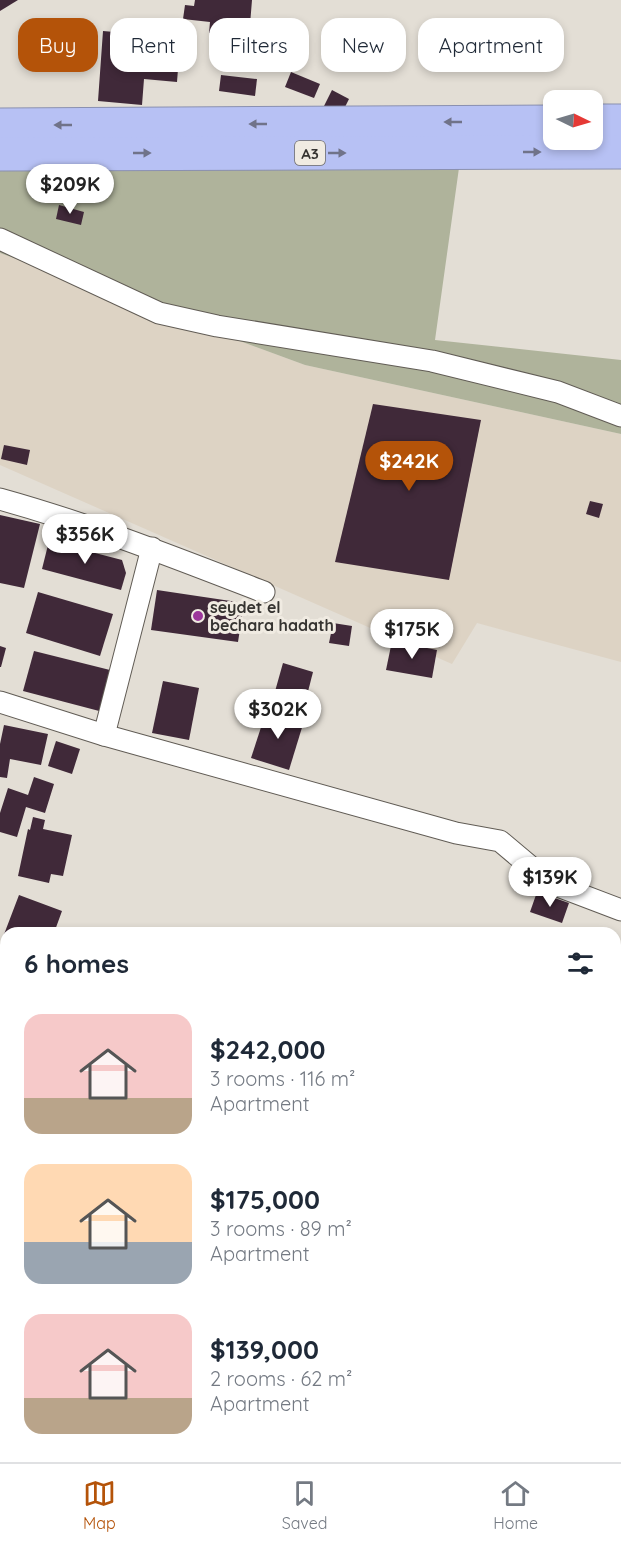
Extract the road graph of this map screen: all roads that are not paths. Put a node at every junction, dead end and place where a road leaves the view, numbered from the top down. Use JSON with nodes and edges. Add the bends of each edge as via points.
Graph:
{"nodes":[{"id":1,"x":621,"y":121,"type":"edge"},
{"id":2,"x":543,"y":122,"type":"edge"},
{"id":3,"x":603,"y":122,"type":"edge"},
{"id":4,"x":0,"y":125,"type":"edge"},
{"id":5,"x":621,"y":152,"type":"edge"},
{"id":6,"x":0,"y":154,"type":"edge"},
{"id":7,"x":0,"y":239,"type":"edge"},
{"id":8,"x":621,"y":416,"type":"edge"},
{"id":9,"x":0,"y":499,"type":"edge"},
{"id":10,"x":152,"y":548,"type":"junction"},
{"id":11,"x":264,"y":592,"type":"dead end"},
{"id":12,"x":0,"y":702,"type":"edge"},
{"id":13,"x":104,"y":735,"type":"junction"},
{"id":14,"x":621,"y":910,"type":"edge"}],
"edges":[{"from":1,"to":3,"type":"highway"},
{"from":2,"to":4,"type":"highway","number":"A3","one_way":true},
{"from":6,"to":5,"type":"highway","number":"A3","one_way":true},
{"from":7,"to":8,"type":"street","via":[[159,313],[432,361],[558,392]]},
{"from":9,"to":10,"type":"street"},
{"from":10,"to":11,"type":"street"},
{"from":10,"to":13,"type":"street"},
{"from":12,"to":13,"type":"street"},
{"from":13,"to":14,"type":"street","via":[[456,833],[500,841],[550,883]]}]}
